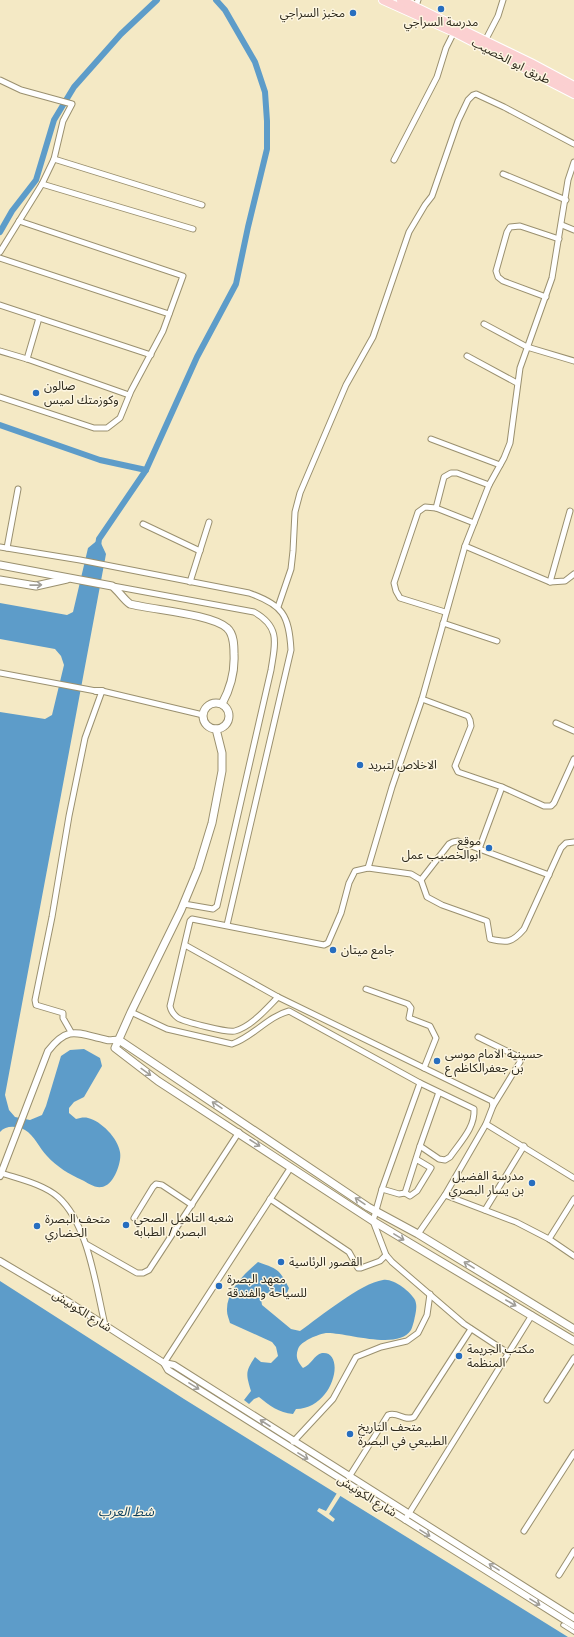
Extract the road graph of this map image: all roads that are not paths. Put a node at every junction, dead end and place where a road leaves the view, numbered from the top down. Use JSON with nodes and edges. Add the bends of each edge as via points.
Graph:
{"nodes":[{"id":1,"x":382,"y":0,"type":"edge"},
{"id":2,"x":401,"y":0,"type":"edge"},
{"id":3,"x":503,"y":0,"type":"edge"},
{"id":4,"x":417,"y":3,"type":"edge"},
{"id":5,"x":454,"y":32,"type":"junction"},
{"id":6,"x":485,"y":41,"type":"junction"},
{"id":7,"x":529,"y":66,"type":"junction"},
{"id":8,"x":0,"y":80,"type":"edge"},
{"id":9,"x":574,"y":86,"type":"edge"},
{"id":10,"x":574,"y":94,"type":"edge"},
{"id":11,"x":574,"y":144,"type":"edge"},
{"id":12,"x":54,"y":159,"type":"junction"},
{"id":13,"x":394,"y":160,"type":"dead end"},
{"id":14,"x":574,"y":162,"type":"edge"},
{"id":15,"x":503,"y":174,"type":"dead end"},
{"id":16,"x":42,"y":184,"type":"junction"},
{"id":17,"x":566,"y":200,"type":"junction"},
{"id":18,"x":202,"y":205,"type":"dead end"},
{"id":19,"x":19,"y":221,"type":"junction"},
{"id":20,"x":562,"y":225,"type":"junction"},
{"id":21,"x":193,"y":229,"type":"dead end"},
{"id":22,"x":574,"y":230,"type":"edge"},
{"id":23,"x":559,"y":238,"type":"junction"},
{"id":24,"x":0,"y":252,"type":"edge"},
{"id":25,"x":0,"y":258,"type":"edge"},
{"id":26,"x":546,"y":297,"type":"junction"},
{"id":27,"x":0,"y":305,"type":"edge"},
{"id":28,"x":169,"y":314,"type":"junction"},
{"id":29,"x":39,"y":318,"type":"junction"},
{"id":30,"x":484,"y":324,"type":"dead end"},
{"id":31,"x":527,"y":347,"type":"junction"},
{"id":32,"x":0,"y":351,"type":"edge"},
{"id":33,"x":151,"y":355,"type":"junction"},
{"id":34,"x":467,"y":356,"type":"dead end"},
{"id":35,"x":27,"y":359,"type":"junction"},
{"id":36,"x":574,"y":361,"type":"edge"},
{"id":37,"x":517,"y":383,"type":"junction"},
{"id":38,"x":129,"y":395,"type":"junction"},
{"id":39,"x":0,"y":397,"type":"edge"},
{"id":40,"x":432,"y":439,"type":"dead end"},
{"id":41,"x":500,"y":465,"type":"junction"},
{"id":42,"x":489,"y":485,"type":"junction"},
{"id":43,"x":18,"y":489,"type":"dead end"},
{"id":44,"x":436,"y":508,"type":"junction"},
{"id":45,"x":570,"y":511,"type":"dead end"},
{"id":46,"x":209,"y":522,"type":"dead end"},
{"id":47,"x":474,"y":523,"type":"junction"},
{"id":48,"x":143,"y":524,"type":"dead end"},
{"id":49,"x":465,"y":546,"type":"junction"},
{"id":50,"x":0,"y":547,"type":"edge"},
{"id":51,"x":7,"y":548,"type":"junction"},
{"id":52,"x":200,"y":551,"type":"junction"},
{"id":53,"x":0,"y":565,"type":"edge"},
{"id":54,"x":574,"y":574,"type":"edge"},
{"id":55,"x":74,"y":579,"type":"junction"},
{"id":56,"x":0,"y":580,"type":"edge"},
{"id":57,"x":190,"y":582,"type":"junction"},
{"id":58,"x":550,"y":582,"type":"junction"},
{"id":59,"x":109,"y":586,"type":"junction"},
{"id":60,"x":278,"y":606,"type":"junction"},
{"id":61,"x":445,"y":612,"type":"junction"},
{"id":62,"x":443,"y":623,"type":"junction"},
{"id":63,"x":497,"y":641,"type":"dead end"},
{"id":64,"x":0,"y":673,"type":"edge"},
{"id":65,"x":99,"y":691,"type":"junction"},
{"id":66,"x":422,"y":699,"type":"junction"},
{"id":67,"x":222,"y":704,"type":"junction"},
{"id":68,"x":203,"y":715,"type":"junction"},
{"id":69,"x":556,"y":724,"type":"dead end"},
{"id":70,"x":216,"y":729,"type":"junction"},
{"id":71,"x":574,"y":731,"type":"edge"},
{"id":72,"x":574,"y":759,"type":"edge"},
{"id":73,"x":502,"y":787,"type":"junction"},
{"id":74,"x":574,"y":842,"type":"edge"},
{"id":75,"x":479,"y":849,"type":"junction"},
{"id":76,"x":368,"y":868,"type":"junction"},
{"id":77,"x":549,"y":875,"type":"junction"},
{"id":78,"x":421,"y":880,"type":"junction"},
{"id":79,"x":184,"y":904,"type":"junction"},
{"id":80,"x":228,"y":926,"type":"junction"},
{"id":81,"x":185,"y":945,"type":"junction"},
{"id":82,"x":366,"y":990,"type":"dead end"},
{"id":83,"x":278,"y":997,"type":"junction"},
{"id":84,"x":131,"y":1012,"type":"junction"},
{"id":85,"x":71,"y":1032,"type":"junction"},
{"id":86,"x":478,"y":1037,"type":"dead end"},
{"id":87,"x":108,"y":1040,"type":"junction"},
{"id":88,"x":119,"y":1040,"type":"junction"},
{"id":89,"x":115,"y":1048,"type":"junction"},
{"id":90,"x":424,"y":1068,"type":"junction"},
{"id":91,"x":420,"y":1083,"type":"junction"},
{"id":92,"x":439,"y":1092,"type":"junction"},
{"id":93,"x":493,"y":1106,"type":"junction"},
{"id":94,"x":486,"y":1124,"type":"junction"},
{"id":95,"x":239,"y":1132,"type":"junction"},
{"id":96,"x":420,"y":1146,"type":"junction"},
{"id":97,"x":524,"y":1146,"type":"junction"},
{"id":98,"x":416,"y":1159,"type":"junction"},
{"id":99,"x":291,"y":1167,"type":"junction"},
{"id":100,"x":1,"y":1174,"type":"edge"},
{"id":101,"x":574,"y":1178,"type":"edge"},
{"id":102,"x":382,"y":1189,"type":"junction"},
{"id":103,"x":405,"y":1193,"type":"junction"},
{"id":104,"x":445,"y":1195,"type":"junction"},
{"id":105,"x":270,"y":1199,"type":"junction"},
{"id":106,"x":574,"y":1199,"type":"edge"},
{"id":107,"x":192,"y":1205,"type":"junction"},
{"id":108,"x":485,"y":1210,"type":"junction"},
{"id":109,"x":376,"y":1211,"type":"junction"},
{"id":110,"x":134,"y":1218,"type":"dead end"},
{"id":111,"x":373,"y":1221,"type":"junction"},
{"id":112,"x":418,"y":1234,"type":"junction"},
{"id":113,"x":549,"y":1239,"type":"junction"},
{"id":114,"x":86,"y":1244,"type":"junction"},
{"id":115,"x":412,"y":1244,"type":"junction"},
{"id":116,"x":386,"y":1255,"type":"junction"},
{"id":117,"x":574,"y":1256,"type":"edge"},
{"id":118,"x":0,"y":1261,"type":"edge"},
{"id":119,"x":430,"y":1294,"type":"junction"},
{"id":120,"x":532,"y":1315,"type":"junction"},
{"id":121,"x":105,"y":1325,"type":"junction"},
{"id":122,"x":573,"y":1328,"type":"edge"},
{"id":123,"x":471,"y":1329,"type":"junction"},
{"id":124,"x":567,"y":1337,"type":"junction"},
{"id":125,"x":574,"y":1341,"type":"edge"},
{"id":126,"x":508,"y":1352,"type":"junction"},
{"id":127,"x":574,"y":1358,"type":"edge"},
{"id":128,"x":164,"y":1363,"type":"junction"},
{"id":129,"x":547,"y":1400,"type":"dead end"},
{"id":130,"x":293,"y":1442,"type":"junction"},
{"id":131,"x":574,"y":1454,"type":"edge"},
{"id":132,"x":349,"y":1477,"type":"junction"},
{"id":133,"x":409,"y":1514,"type":"junction"},
{"id":134,"x":405,"y":1520,"type":"junction"},
{"id":135,"x":524,"y":1531,"type":"dead end"},
{"id":136,"x":574,"y":1551,"type":"edge"},
{"id":137,"x":559,"y":1576,"type":"dead end"},
{"id":138,"x":574,"y":1618,"type":"edge"},
{"id":139,"x":563,"y":1625,"type":"dead end"},
{"id":140,"x":574,"y":1626,"type":"edge"},
{"id":141,"x":574,"y":1632,"type":"edge"}],
"edges":[{"from":1,"to":5,"type":"main road","name":"طريق ابو الخصيب"},
{"from":2,"to":4,"type":"main road","name":"طريق ابو الخصيب"},
{"from":3,"to":6,"type":"street"},
{"from":4,"to":6,"type":"main road","name":"طريق ابو الخصيب"},
{"from":5,"to":7,"type":"main road","name":"طريق ابو الخصيب"},
{"from":5,"to":13,"type":"street","via":[[437,77]]},
{"from":6,"to":7,"type":"main road","name":"طريق ابو الخصيب"},
{"from":7,"to":9,"type":"main road","name":"طريق ابو الخصيب"},
{"from":7,"to":10,"type":"main road","name":"طريق ابو الخصيب"},
{"from":8,"to":12,"type":"street","via":[[21,90],[72,104],[63,121]]},
{"from":11,"to":60,"type":"street","via":[[476,94],[468,100],[432,196],[409,232],[373,337],[346,385],[300,493],[294,512],[291,569]]},
{"from":12,"to":16,"type":"street"},
{"from":12,"to":18,"type":"street"},
{"from":14,"to":17,"type":"street","via":[[568,180]]},
{"from":15,"to":17,"type":"street"},
{"from":16,"to":19,"type":"street"},
{"from":16,"to":21,"type":"street"},
{"from":17,"to":20,"type":"street"},
{"from":19,"to":24,"type":"street"},
{"from":19,"to":28,"type":"street","via":[[183,276]]},
{"from":20,"to":22,"type":"street"},
{"from":20,"to":23,"type":"street"},
{"from":23,"to":26,"type":"street"},
{"from":23,"to":26,"type":"street","via":[[520,226],[510,227],[496,271],[503,281]]},
{"from":25,"to":28,"type":"street"},
{"from":26,"to":31,"type":"street"},
{"from":27,"to":29,"type":"street"},
{"from":28,"to":33,"type":"street"},
{"from":29,"to":33,"type":"street"},
{"from":29,"to":35,"type":"street"},
{"from":30,"to":31,"type":"street"},
{"from":31,"to":36,"type":"street"},
{"from":31,"to":37,"type":"street"},
{"from":32,"to":35,"type":"street"},
{"from":33,"to":38,"type":"street"},
{"from":34,"to":37,"type":"street"},
{"from":35,"to":38,"type":"street"},
{"from":37,"to":41,"type":"street","via":[[510,443]]},
{"from":38,"to":39,"type":"street","via":[[120,418],[107,428],[94,428]]},
{"from":40,"to":41,"type":"street"},
{"from":41,"to":42,"type":"street"},
{"from":42,"to":44,"type":"street","via":[[452,473],[444,477]]},
{"from":42,"to":47,"type":"street"},
{"from":43,"to":51,"type":"street"},
{"from":44,"to":47,"type":"street"},
{"from":44,"to":61,"type":"street","via":[[425,507],[418,512],[394,583],[400,598]]},
{"from":45,"to":58,"type":"street"},
{"from":46,"to":52,"type":"street"},
{"from":47,"to":49,"type":"street"},
{"from":48,"to":52,"type":"street"},
{"from":49,"to":58,"type":"street"},
{"from":49,"to":61,"type":"street"},
{"from":50,"to":51,"type":"street"},
{"from":51,"to":57,"type":"street"},
{"from":52,"to":57,"type":"street"},
{"from":53,"to":55,"type":"main road"},
{"from":54,"to":58,"type":"street","via":[[565,581]]},
{"from":56,"to":55,"type":"main road","one_way":true,"via":[[36,586]]},
{"from":55,"to":59,"type":"main road"},
{"from":57,"to":60,"type":"street","via":[[249,593]]},
{"from":59,"to":67,"type":"main road","via":[[130,604],[214,620],[228,629],[234,643],[235,668]]},
{"from":59,"to":79,"type":"street","via":[[254,612],[264,617],[275,634],[271,670],[217,906],[213,909]]},
{"from":60,"to":80,"type":"street","via":[[290,630],[291,650]]},
{"from":61,"to":62,"type":"street"},
{"from":62,"to":63,"type":"street"},
{"from":62,"to":66,"type":"street"},
{"from":64,"to":65,"type":"street"},
{"from":65,"to":68,"type":"street"},
{"from":65,"to":85,"type":"street","via":[[85,738],[35,1000],[36,1005],[63,1013]]},
{"from":66,"to":73,"type":"street","via":[[468,716],[470,720],[471,726],[455,769]]},
{"from":66,"to":76,"type":"street"},
{"from":67,"to":68,"type":"main road","via":[[209,705]]},
{"from":67,"to":70,"type":"main road","via":[[228,710],[229,719],[224,726]]},
{"from":68,"to":70,"type":"main road","via":[[208,727]]},
{"from":69,"to":71,"type":"street"},
{"from":70,"to":79,"type":"main road","via":[[222,754],[217,799],[198,869]]},
{"from":72,"to":73,"type":"street","via":[[551,806],[544,806]]},
{"from":73,"to":75,"type":"street"},
{"from":74,"to":77,"type":"street","via":[[563,845]]},
{"from":75,"to":77,"type":"street"},
{"from":75,"to":78,"type":"street","via":[[458,841],[449,844]]},
{"from":76,"to":78,"type":"street","via":[[411,874]]},
{"from":76,"to":80,"type":"street","via":[[355,871],[341,914],[328,943],[324,945]]},
{"from":77,"to":78,"type":"street","via":[[524,929],[516,939],[506,942],[490,939],[487,921],[427,897]]},
{"from":79,"to":84,"type":"main road"},
{"from":80,"to":81,"type":"street","via":[[192,919]]},
{"from":81,"to":83,"type":"street"},
{"from":81,"to":83,"type":"street","via":[[170,1006],[171,1012],[179,1019],[234,1032],[250,1023]]},
{"from":82,"to":90,"type":"street","via":[[408,1004],[409,1018],[430,1026],[436,1038]]},
{"from":83,"to":90,"type":"street"},
{"from":84,"to":88,"type":"main road"},
{"from":84,"to":91,"type":"street","via":[[167,1029],[232,1044],[241,1041],[279,1014],[289,1011]]},
{"from":85,"to":87,"type":"street"},
{"from":85,"to":100,"type":"street","via":[[56,1041],[48,1051]]},
{"from":86,"to":93,"type":"street","via":[[519,1057],[520,1060]]},
{"from":87,"to":88,"type":"street"},
{"from":87,"to":89,"type":"street"},
{"from":88,"to":89,"type":"main road"},
{"from":109,"to":88,"type":"main road","one_way":true},
{"from":89,"to":95,"type":"main road","one_way":true,"via":[[158,1080]]},
{"from":90,"to":93,"type":"street","via":[[492,1101]]},
{"from":91,"to":92,"type":"street"},
{"from":91,"to":102,"type":"street"},
{"from":92,"to":96,"type":"street"},
{"from":92,"to":96,"type":"street","via":[[474,1108],[471,1127],[450,1157],[445,1160],[439,1159]]},
{"from":93,"to":94,"type":"street"},
{"from":94,"to":97,"type":"street"},
{"from":94,"to":104,"type":"street"},
{"from":95,"to":99,"type":"main road","one_way":true},
{"from":95,"to":107,"type":"street"},
{"from":96,"to":98,"type":"street"},
{"from":97,"to":101,"type":"street"},
{"from":97,"to":108,"type":"street"},
{"from":98,"to":103,"type":"street"},
{"from":98,"to":103,"type":"street","via":[[431,1168],[417,1191],[410,1196]]},
{"from":99,"to":105,"type":"street"},
{"from":99,"to":111,"type":"main road"},
{"from":100,"to":114,"type":"street","via":[[57,1196],[72,1214]]},
{"from":102,"to":103,"type":"street","via":[[399,1194]]},
{"from":102,"to":109,"type":"street"},
{"from":104,"to":108,"type":"street"},
{"from":104,"to":112,"type":"street"},
{"from":105,"to":116,"type":"street","via":[[349,1252],[358,1268],[380,1261]]},
{"from":105,"to":128,"type":"street"},
{"from":106,"to":113,"type":"street"},
{"from":107,"to":110,"type":"street","via":[[162,1185],[156,1184]]},
{"from":107,"to":114,"type":"street","via":[[153,1266],[143,1273],[132,1270]]},
{"from":108,"to":113,"type":"street"},
{"from":109,"to":111,"type":"street"},
{"from":109,"to":112,"type":"main road"},
{"from":111,"to":115,"type":"main road","one_way":true},
{"from":111,"to":116,"type":"street"},
{"from":112,"to":115,"type":"main road"},
{"from":122,"to":112,"type":"main road","one_way":true},
{"from":113,"to":117,"type":"street"},
{"from":114,"to":121,"type":"street"},
{"from":115,"to":120,"type":"main road","one_way":true},
{"from":116,"to":119,"type":"street","via":[[403,1273]]},
{"from":118,"to":121,"type":"street","name":"شارع الكونيش"},
{"from":119,"to":123,"type":"street"},
{"from":119,"to":130,"type":"street","via":[[427,1315],[418,1333],[407,1341],[381,1347],[356,1357],[333,1399]]},
{"from":120,"to":124,"type":"main road"},
{"from":120,"to":126,"type":"street"},
{"from":121,"to":128,"type":"street","name":"شارع الكونيش"},
{"from":122,"to":124,"type":"main road"},
{"from":123,"to":126,"type":"street"},
{"from":123,"to":132,"type":"street","via":[[414,1417],[406,1419],[394,1413],[388,1415]]},
{"from":124,"to":125,"type":"main road"},
{"from":126,"to":133,"type":"street"},
{"from":127,"to":129,"type":"street"},
{"from":130,"to":128,"type":"street","name":"شارع الكونيش","one_way":true,"via":[[174,1365]]},
{"from":128,"to":134,"type":"street","name":"شارع الكونيش","one_way":true,"via":[[168,1370]]},
{"from":130,"to":132,"type":"street","name":"شارع الكونيش"},
{"from":131,"to":135,"type":"street"},
{"from":132,"to":133,"type":"street","name":"شارع الكونيش"},
{"from":133,"to":134,"type":"street"},
{"from":138,"to":133,"type":"street","name":"شارع الكونيش","one_way":true},
{"from":134,"to":140,"type":"street","name":"شارع الكونيش","one_way":true},
{"from":136,"to":137,"type":"street"},
{"from":139,"to":141,"type":"street"}]}
